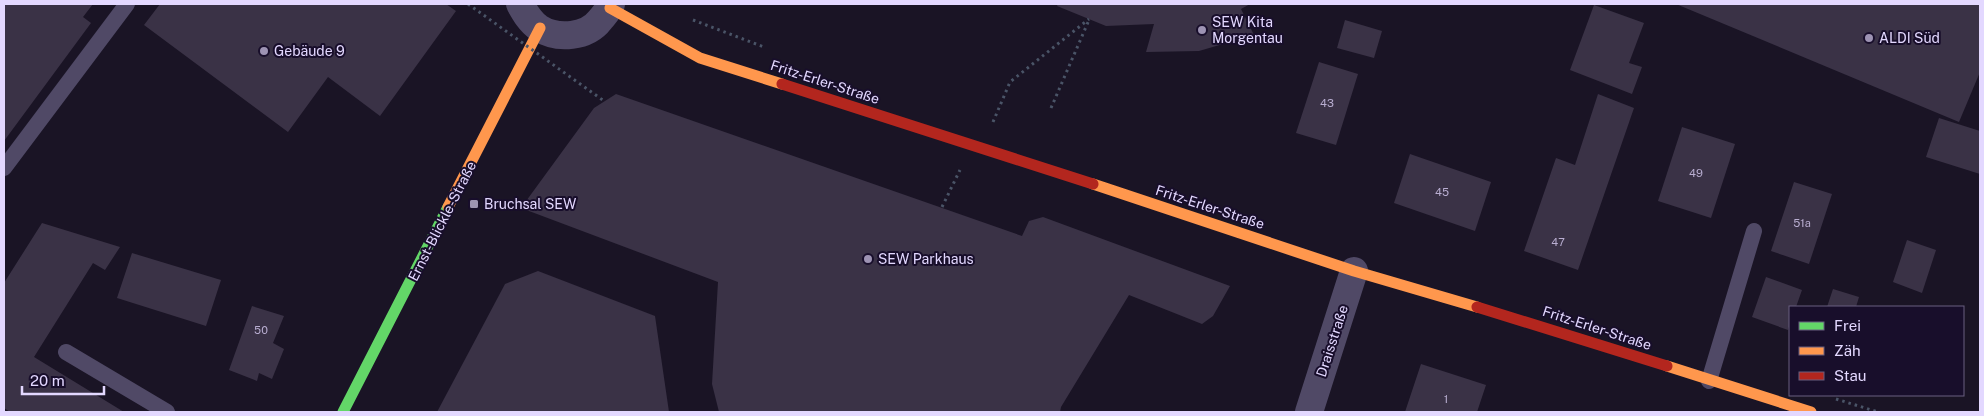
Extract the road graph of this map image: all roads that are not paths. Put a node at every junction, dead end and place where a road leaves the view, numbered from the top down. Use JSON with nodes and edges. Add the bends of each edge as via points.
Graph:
{"nodes":[{"id":1,"x":127,"y":4,"type":"edge"},
{"id":2,"x":520,"y":4,"type":"edge"},
{"id":3,"x":610,"y":6,"type":"edge"},
{"id":4,"x":540,"y":28,"type":"junction"},
{"id":5,"x":4,"y":168,"type":"edge"},
{"id":6,"x":1754,"y":231,"type":"dead end"},
{"id":7,"x":1354,"y":271,"type":"junction"},
{"id":8,"x":66,"y":352,"type":"dead end"},
{"id":9,"x":1710,"y":381,"type":"junction"},
{"id":10,"x":1765,"y":405,"type":"edge"},
{"id":11,"x":167,"y":412,"type":"edge"},
{"id":12,"x":343,"y":412,"type":"edge"},
{"id":13,"x":1309,"y":412,"type":"edge"},
{"id":14,"x":1811,"y":412,"type":"edge"}],
"edges":[{"from":1,"to":5,"type":"lane"},
{"from":2,"to":4,"type":"street"},
{"from":3,"to":4,"type":"street","via":[[596,25],[577,35],[558,35]]},
{"from":3,"to":7,"type":"street","name":"Fritz-Erler-Straße","via":[[700,58]]},
{"from":4,"to":12,"type":"street","name":"Ernst-Blickle-Straße"},
{"from":6,"to":9,"type":"lane"},
{"from":7,"to":9,"type":"street","name":"Fritz-Erler-Straße","via":[[1520,319]]},
{"from":7,"to":13,"type":"street","name":"Draisstraße"},
{"from":8,"to":11,"type":"lane"},
{"from":9,"to":10,"type":"street","name":"Fritz-Erler-Straße"},
{"from":10,"to":14,"type":"street","name":"Fritz-Erler-Straße"}]}
